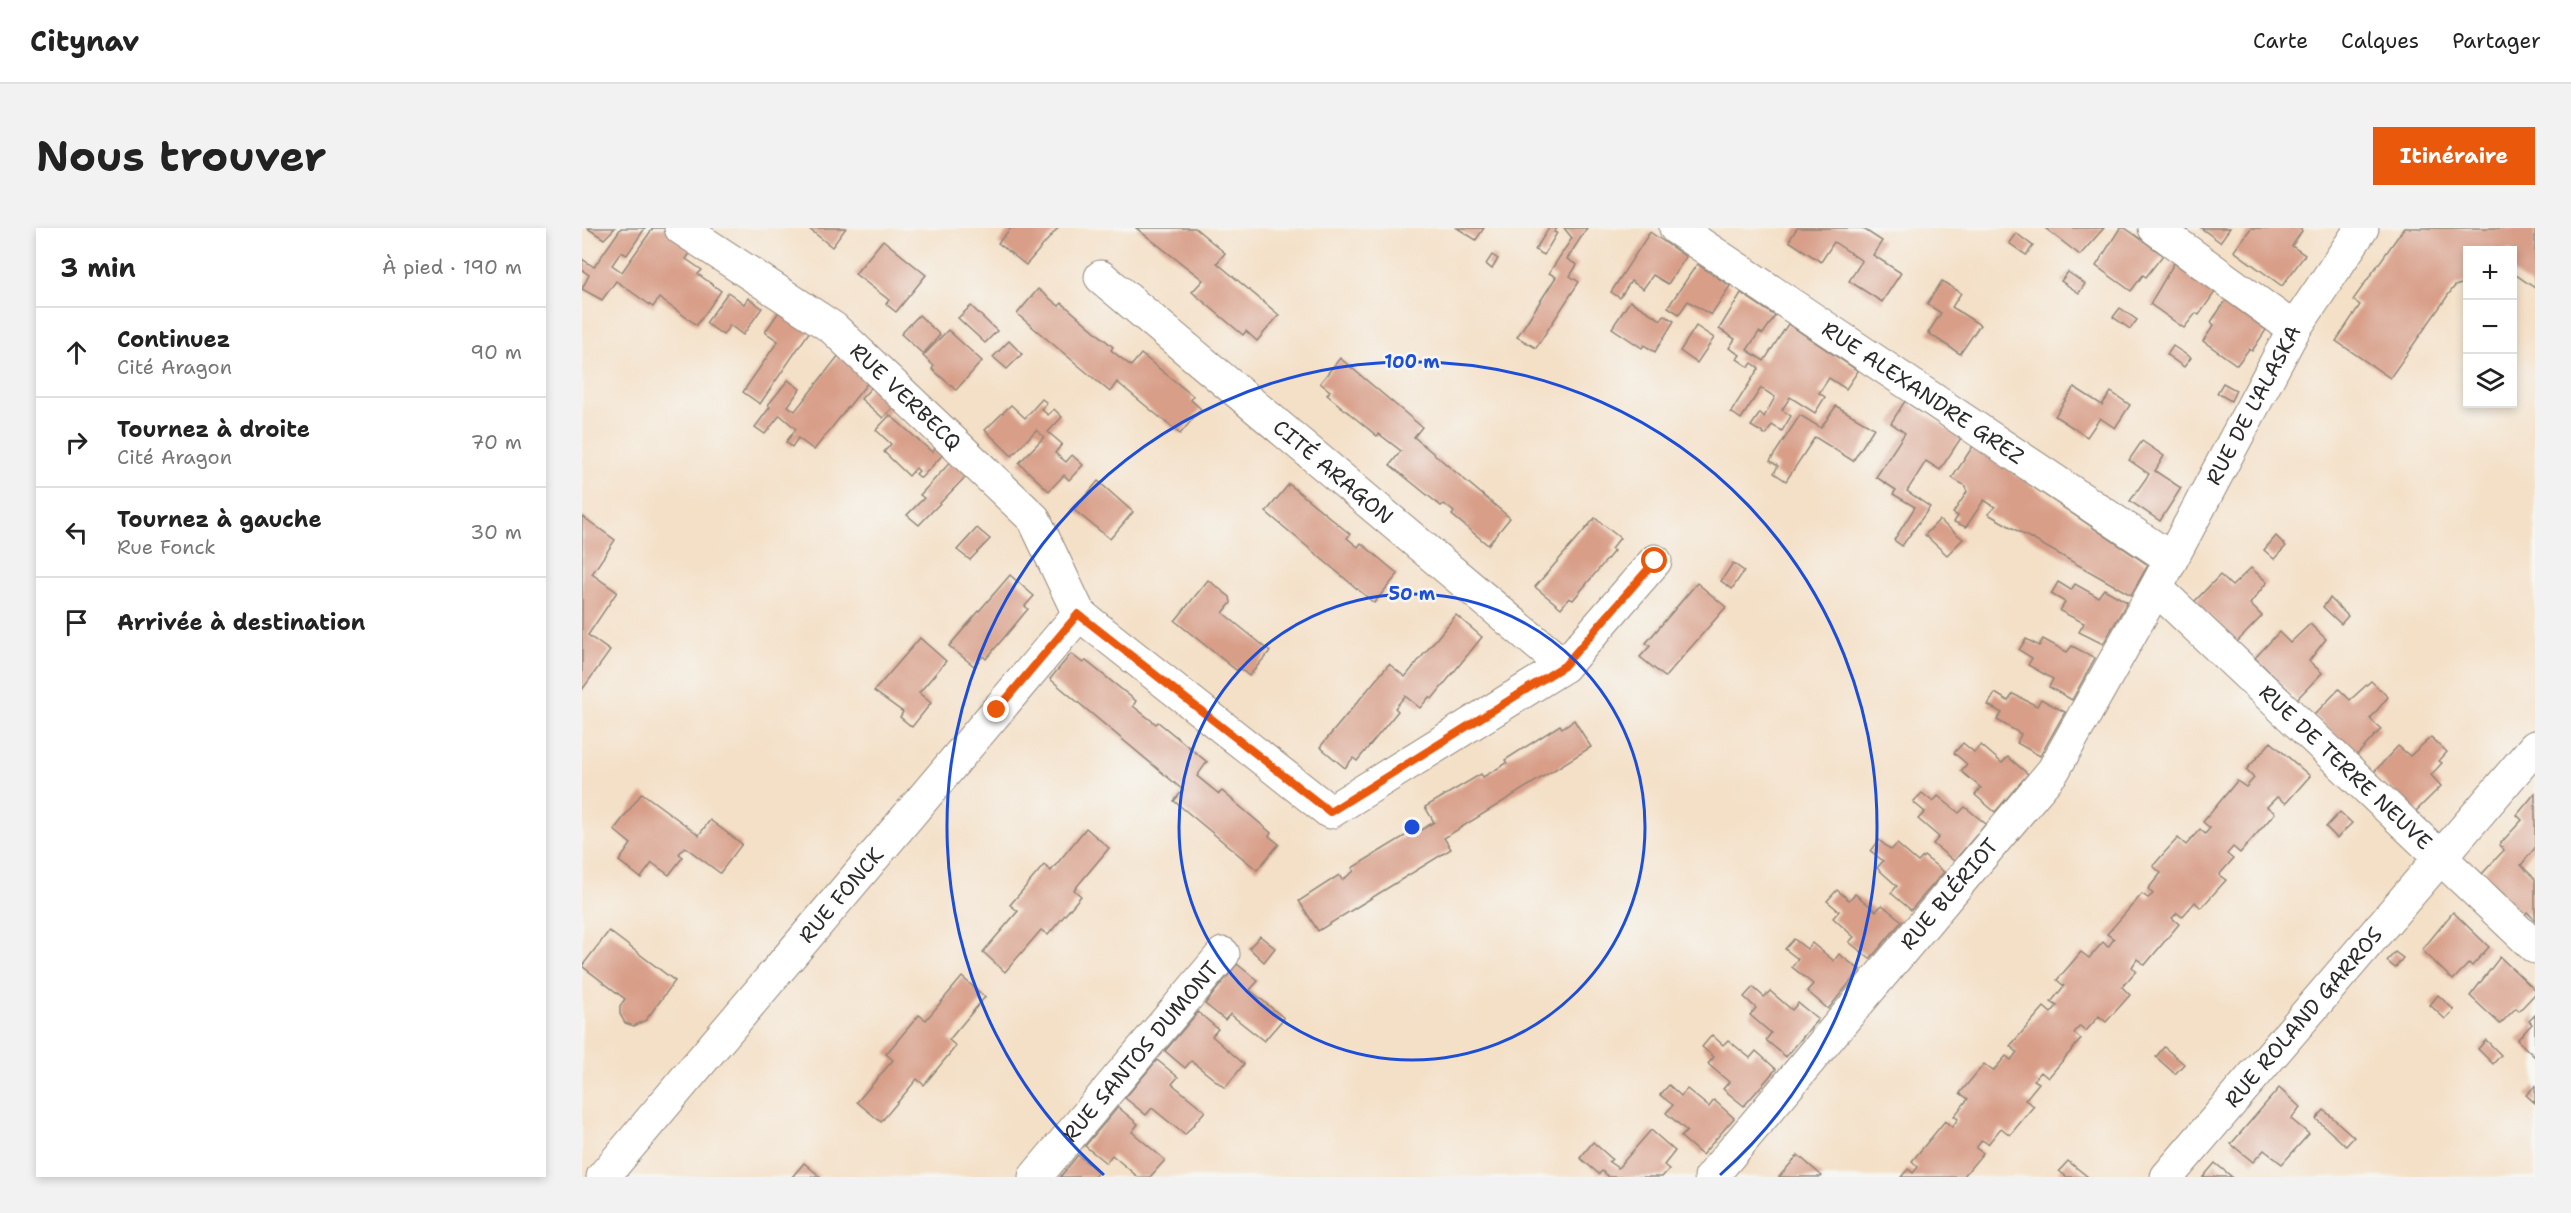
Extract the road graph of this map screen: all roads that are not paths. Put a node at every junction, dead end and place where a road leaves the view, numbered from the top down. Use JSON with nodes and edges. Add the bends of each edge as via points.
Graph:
{"nodes":[{"id":1,"x":681,"y":228,"type":"edge"},
{"id":2,"x":1676,"y":228,"type":"edge"},
{"id":3,"x":2155,"y":228,"type":"edge"},
{"id":4,"x":2362,"y":228,"type":"edge"},
{"id":5,"x":1101,"y":277,"type":"dead end"},
{"id":6,"x":2294,"y":328,"type":"junction"},
{"id":7,"x":2170,"y":558,"type":"junction"},
{"id":8,"x":1655,"y":561,"type":"dead end"},
{"id":9,"x":2156,"y":588,"type":"junction"},
{"id":10,"x":1078,"y":614,"type":"junction"},
{"id":11,"x":1564,"y":666,"type":"junction"},
{"id":12,"x":2535,"y":747,"type":"edge"},
{"id":13,"x":2441,"y":857,"type":"junction"},
{"id":14,"x":2535,"y":946,"type":"edge"},
{"id":15,"x":1223,"y":954,"type":"dead end"},
{"id":16,"x":603,"y":1177,"type":"edge"},
{"id":17,"x":1035,"y":1177,"type":"edge"},
{"id":18,"x":1711,"y":1177,"type":"edge"},
{"id":19,"x":2167,"y":1177,"type":"edge"}],
"edges":[{"from":1,"to":10,"type":"street","name":"RUE VERBECQ","via":[[833,328],[1034,519]]},
{"from":2,"to":7,"type":"street","name":"RUE ALEXANDRE GREZ"},
{"from":3,"to":6,"type":"street"},
{"from":4,"to":6,"type":"street","name":"RUE DE L'ALASKA"},
{"from":5,"to":11,"type":"street","name":"CITÉ ARAGON"},
{"from":6,"to":7,"type":"street","name":"RUE DE L'ALASKA"},
{"from":7,"to":9,"type":"street","name":"RUE DE L'ALASKA"},
{"from":8,"to":11,"type":"street"},
{"from":9,"to":13,"type":"street","name":"RUE DE TERRE NEUVE"},
{"from":9,"to":18,"type":"street","name":"RUE BLÉRIOT","via":[[2053,771]]},
{"from":10,"to":11,"type":"street","via":[[1330,812]]},
{"from":10,"to":16,"type":"street","name":"RUE FONCK"},
{"from":12,"to":13,"type":"street","name":"RUE ROLAND GARROS"},
{"from":13,"to":14,"type":"street","name":"RUE DE TERRE NEUVE"},
{"from":13,"to":19,"type":"street","name":"RUE ROLAND GARROS"},
{"from":15,"to":17,"type":"street","name":"RUE SANTOS DUMONT"}]}
